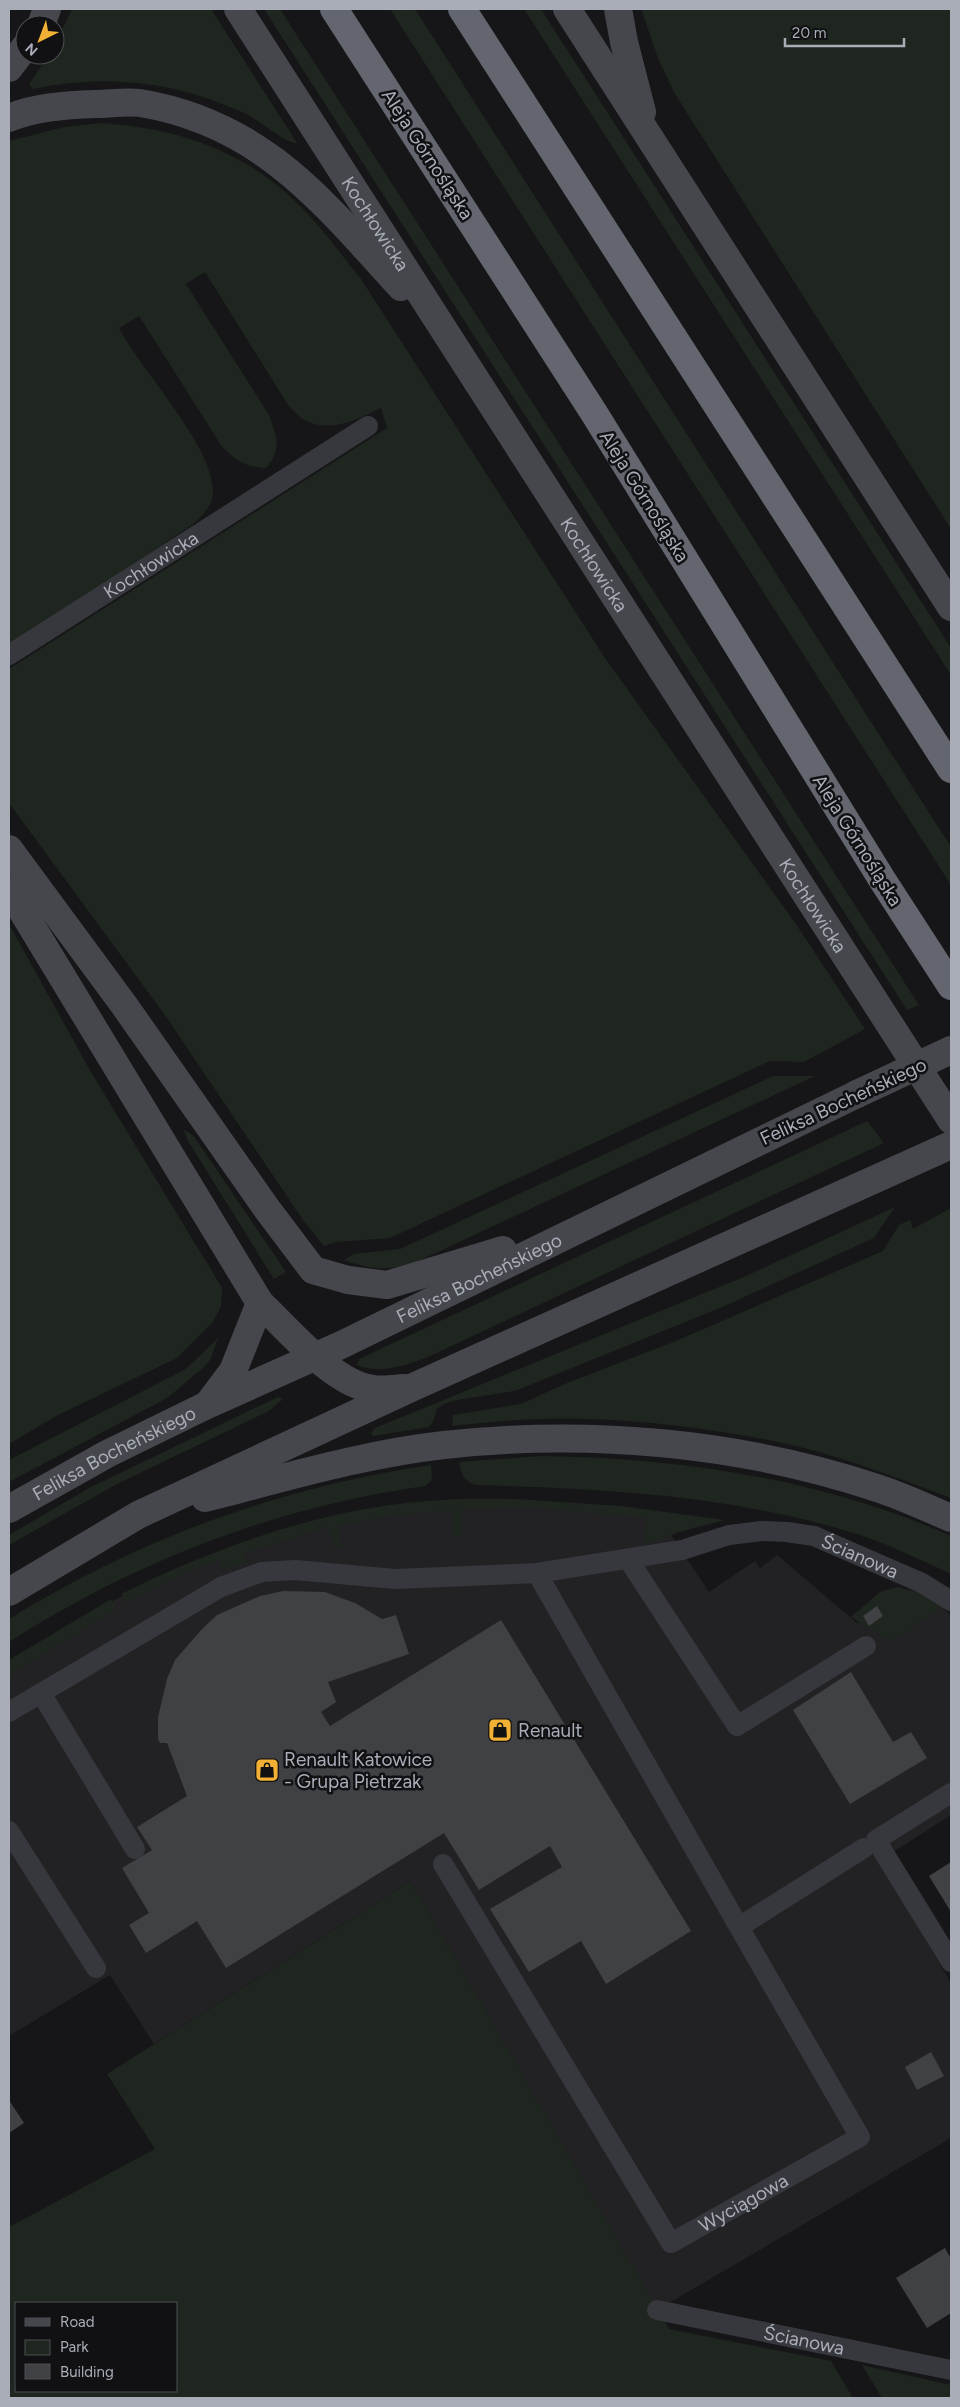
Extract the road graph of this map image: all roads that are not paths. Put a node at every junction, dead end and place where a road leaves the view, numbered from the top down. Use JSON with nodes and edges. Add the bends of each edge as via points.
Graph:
{"nodes":[{"id":1,"x":238,"y":9,"type":"edge"},
{"id":2,"x":334,"y":9,"type":"edge"},
{"id":3,"x":462,"y":9,"type":"edge"},
{"id":4,"x":567,"y":9,"type":"edge"},
{"id":5,"x":618,"y":9,"type":"edge"},
{"id":6,"x":9,"y":118,"type":"edge"},
{"id":7,"x":648,"y":135,"type":"junction"},
{"id":8,"x":452,"y":341,"type":"junction"},
{"id":9,"x":368,"y":426,"type":"dead end"},
{"id":10,"x":951,"y":607,"type":"edge"},
{"id":11,"x":9,"y":654,"type":"edge"},
{"id":12,"x":951,"y":769,"type":"edge"},
{"id":13,"x":9,"y":849,"type":"edge"},
{"id":14,"x":9,"y":889,"type":"edge"},
{"id":15,"x":951,"y":986,"type":"edge"},
{"id":16,"x":951,"y":1050,"type":"edge"},
{"id":17,"x":951,"y":1120,"type":"edge"},
{"id":18,"x":951,"y":1145,"type":"edge"},
{"id":19,"x":579,"y":1228,"type":"junction"},
{"id":20,"x":260,"y":1303,"type":"junction"},
{"id":21,"x":316,"y":1356,"type":"junction"},
{"id":22,"x":411,"y":1388,"type":"junction"},
{"id":23,"x":207,"y":1405,"type":"junction"},
{"id":24,"x":9,"y":1509,"type":"edge"},
{"id":25,"x":138,"y":1515,"type":"junction"},
{"id":26,"x":951,"y":1518,"type":"edge"},
{"id":27,"x":628,"y":1559,"type":"junction"},
{"id":28,"x":537,"y":1573,"type":"junction"},
{"id":29,"x":9,"y":1592,"type":"edge"},
{"id":30,"x":951,"y":1600,"type":"edge"},
{"id":31,"x":866,"y":1646,"type":"dead end"},
{"id":32,"x":40,"y":1693,"type":"junction"},
{"id":33,"x":9,"y":1712,"type":"edge"},
{"id":34,"x":951,"y":1793,"type":"edge"},
{"id":35,"x":9,"y":1831,"type":"edge"},
{"id":36,"x":864,"y":1848,"type":"dead end"},
{"id":37,"x":135,"y":1849,"type":"dead end"},
{"id":38,"x":443,"y":1864,"type":"dead end"},
{"id":39,"x":739,"y":1926,"type":"junction"},
{"id":40,"x":951,"y":1962,"type":"edge"},
{"id":41,"x":96,"y":1968,"type":"dead end"},
{"id":42,"x":657,"y":2310,"type":"dead end"},
{"id":43,"x":951,"y":2370,"type":"edge"}],
"edges":[{"from":1,"to":8,"type":"main road","name":"Kochłowicka"},
{"from":2,"to":15,"type":"highway","name":"Aleja Górnośląska","via":[[594,413]]},
{"from":3,"to":12,"type":"highway"},
{"from":4,"to":7,"type":"main road"},
{"from":5,"to":7,"type":"main road"},
{"from":6,"to":8,"type":"main road","via":[[73,105],[139,102],[214,123],[268,154],[315,194]]},
{"from":7,"to":10,"type":"main road"},
{"from":8,"to":17,"type":"main road","name":"Kochłowicka"},
{"from":9,"to":11,"type":"lane","name":"Kochłowicka"},
{"from":13,"to":19,"type":"main road","via":[[313,1270],[348,1280],[387,1285]]},
{"from":14,"to":20,"type":"main road"},
{"from":16,"to":19,"type":"main road","name":"Feliksa Bocheńskiego","bridge":true},
{"from":18,"to":22,"type":"main road"},
{"from":19,"to":21,"type":"main road","name":"Feliksa Bocheńskiego"},
{"from":20,"to":21,"type":"main road"},
{"from":20,"to":23,"type":"main road","via":[[233,1371]]},
{"from":21,"to":22,"type":"main road","via":[[343,1378],[373,1389]]},
{"from":21,"to":23,"type":"main road","name":"Feliksa Bocheńskiego"},
{"from":22,"to":25,"type":"main road"},
{"from":23,"to":24,"type":"main road","name":"Feliksa Bocheńskiego","via":[[108,1454]]},
{"from":25,"to":26,"type":"main road","via":[[354,1460],[444,1445],[553,1438],[666,1443],[774,1460],[877,1488]]},
{"from":25,"to":29,"type":"main road"},
{"from":27,"to":28,"type":"lane","name":"Ścianowa"},
{"from":27,"to":30,"type":"lane","name":"Ścianowa","via":[[682,1550],[729,1535],[762,1531],[814,1536],[922,1583]]},
{"from":27,"to":31,"type":"lane","via":[[737,1726]]},
{"from":28,"to":32,"type":"lane","name":"Ścianowa","via":[[394,1579],[295,1570],[262,1572],[221,1587]]},
{"from":28,"to":39,"type":"lane"},
{"from":32,"to":33,"type":"lane","name":"Ścianowa"},
{"from":32,"to":37,"type":"lane"},
{"from":34,"to":40,"type":"lane","via":[[876,1840]]},
{"from":35,"to":41,"type":"lane"},
{"from":36,"to":39,"type":"lane"},
{"from":38,"to":39,"type":"lane","name":"Wyciągowa","via":[[672,2243],[860,2137]]},
{"from":42,"to":43,"type":"lane","name":"Ścianowa"}]}
